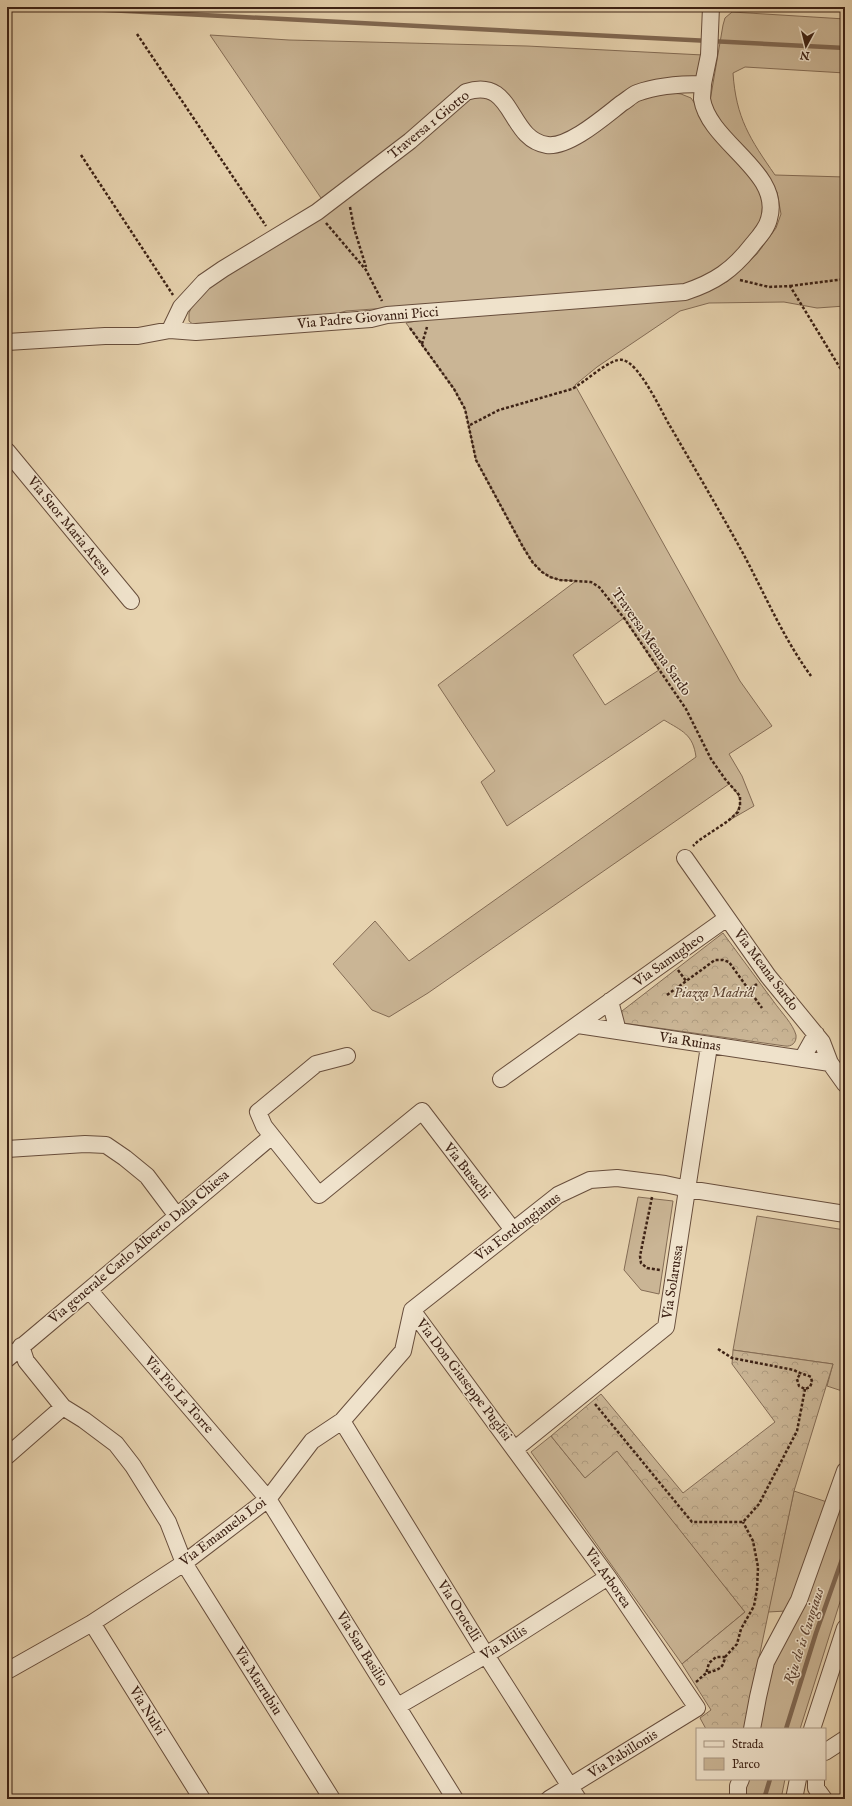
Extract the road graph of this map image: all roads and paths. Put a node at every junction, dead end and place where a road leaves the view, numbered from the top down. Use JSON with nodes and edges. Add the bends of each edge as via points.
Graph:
{"nodes":[{"id":1,"x":712,"y":15,"type":"edge"},
{"id":2,"x":137,"y":34,"type":"dead end"},
{"id":3,"x":703,"y":84,"type":"junction"},
{"id":4,"x":81,"y":155,"type":"dead end"},
{"id":5,"x":354,"y":184,"type":"junction"},
{"id":6,"x":317,"y":212,"type":"junction"},
{"id":7,"x":275,"y":237,"type":"junction"},
{"id":8,"x":366,"y":270,"type":"junction"},
{"id":9,"x":725,"y":274,"type":"junction"},
{"id":10,"x":845,"y":279,"type":"edge"},
{"id":11,"x":790,"y":286,"type":"junction"},
{"id":12,"x":181,"y":307,"type":"junction"},
{"id":13,"x":394,"y":315,"type":"junction"},
{"id":14,"x":170,"y":330,"type":"junction"},
{"id":15,"x":7,"y":342,"type":"edge"},
{"id":16,"x":845,"y":376,"type":"edge"},
{"id":17,"x":470,"y":425,"type":"junction"},
{"id":18,"x":7,"y":451,"type":"edge"},
{"id":19,"x":131,"y":601,"type":"dead end"},
{"id":20,"x":811,"y":676,"type":"dead end"},
{"id":21,"x":685,"y":858,"type":"joint"},
{"id":22,"x":727,"y":918,"type":"junction"},
{"id":23,"x":768,"y":976,"type":"junction"},
{"id":24,"x":749,"y":990,"type":"junction"},
{"id":25,"x":666,"y":995,"type":"dead end"},
{"id":26,"x":610,"y":1001,"type":"junction"},
{"id":27,"x":762,"y":1008,"type":"dead end"},
{"id":28,"x":578,"y":1025,"type":"junction"},
{"id":29,"x":618,"y":1031,"type":"junction"},
{"id":30,"x":816,"y":1034,"type":"junction"},
{"id":31,"x":710,"y":1046,"type":"junction"},
{"id":32,"x":347,"y":1056,"type":"dead end"},
{"id":33,"x":802,"y":1059,"type":"junction"},
{"id":34,"x":830,"y":1063,"type":"junction"},
{"id":35,"x":501,"y":1079,"type":"dead end"},
{"id":36,"x":845,"y":1084,"type":"edge"},
{"id":37,"x":272,"y":1136,"type":"junction"},
{"id":38,"x":9,"y":1150,"type":"edge"},
{"id":39,"x":654,"y":1183,"type":"junction"},
{"id":40,"x":688,"y":1189,"type":"junction"},
{"id":41,"x":845,"y":1214,"type":"edge"},
{"id":42,"x":177,"y":1216,"type":"junction"},
{"id":43,"x":513,"y":1230,"type":"junction"},
{"id":44,"x":675,"y":1272,"type":"junction"},
{"id":45,"x":89,"y":1290,"type":"junction"},
{"id":46,"x":412,"y":1310,"type":"junction"},
{"id":47,"x":21,"y":1346,"type":"junction"},
{"id":48,"x":718,"y":1349,"type":"dead end"},
{"id":49,"x":7,"y":1359,"type":"edge"},
{"id":50,"x":800,"y":1374,"type":"junction"},
{"id":51,"x":805,"y":1389,"type":"junction"},
{"id":52,"x":586,"y":1392,"type":"junction"},
{"id":53,"x":64,"y":1407,"type":"junction"},
{"id":54,"x":342,"y":1421,"type":"junction"},
{"id":55,"x":515,"y":1449,"type":"junction"},
{"id":56,"x":7,"y":1456,"type":"edge"},
{"id":57,"x":845,"y":1472,"type":"edge"},
{"id":58,"x":268,"y":1499,"type":"junction"},
{"id":59,"x":743,"y":1522,"type":"junction"},
{"id":60,"x":184,"y":1563,"type":"junction"},
{"id":61,"x":608,"y":1577,"type":"junction"},
{"id":62,"x":92,"y":1623,"type":"junction"},
{"id":63,"x":845,"y":1628,"type":"edge"},
{"id":64,"x":486,"y":1655,"type":"junction"},
{"id":65,"x":725,"y":1657,"type":"junction"},
{"id":66,"x":7,"y":1671,"type":"edge"},
{"id":67,"x":706,"y":1674,"type":"junction"},
{"id":68,"x":686,"y":1692,"type":"junction"},
{"id":69,"x":398,"y":1706,"type":"junction"},
{"id":70,"x":697,"y":1708,"type":"joint"},
{"id":71,"x":752,"y":1728,"type":"edge"},
{"id":72,"x":812,"y":1728,"type":"edge"},
{"id":73,"x":845,"y":1739,"type":"edge"},
{"id":74,"x":826,"y":1751,"type":"edge"},
{"id":75,"x":7,"y":1759,"type":"edge"},
{"id":76,"x":741,"y":1780,"type":"edge"},
{"id":77,"x":798,"y":1780,"type":"edge"},
{"id":78,"x":574,"y":1793,"type":"edge"},
{"id":79,"x":202,"y":1799,"type":"edge"},
{"id":80,"x":332,"y":1799,"type":"edge"},
{"id":81,"x":455,"y":1799,"type":"edge"},
{"id":82,"x":549,"y":1799,"type":"edge"},
{"id":83,"x":738,"y":1799,"type":"edge"},
{"id":84,"x":794,"y":1799,"type":"edge"}],
"edges":[{"from":1,"to":3,"type":"street","via":[[709,55]]},
{"from":2,"to":7,"type":"path"},
{"from":3,"to":5,"type":"street","name":"Traversa 1 Giotto","via":[[661,87],[637,93],[578,135],[561,143],[548,145],[537,143],[527,137],[504,101],[494,93],[485,89],[466,92],[410,141]]},
{"from":3,"to":9,"type":"street","name":"Via Padre Giovanni Picci","via":[[702,98],[706,111],[717,131],[750,166],[768,191],[771,208],[763,232]]},
{"from":4,"to":12,"type":"path"},
{"from":5,"to":6,"type":"street","name":"Traversa 1 Giotto"},
{"from":5,"to":8,"type":"path","via":[[349,204]]},
{"from":6,"to":7,"type":"street","name":"Traversa 1 Giotto"},
{"from":6,"to":8,"type":"path"},
{"from":7,"to":12,"type":"street","name":"Traversa 1 Giotto","via":[[204,282]]},
{"from":8,"to":13,"type":"path","name":"Traversa Meana Sardo"},
{"from":9,"to":11,"type":"path","via":[[769,287]]},
{"from":9,"to":13,"type":"street","name":"Via Padre Giovanni Picci","via":[[706,285],[685,292]]},
{"from":10,"to":11,"type":"path"},
{"from":11,"to":16,"type":"path"},
{"from":12,"to":14,"type":"street","name":"Traversa 1 Giotto"},
{"from":13,"to":14,"type":"street","name":"Via Padre Giovanni Picci","via":[[250,329],[196,332]]},
{"from":13,"to":17,"type":"path","name":"Traversa Meana Sardo","via":[[454,389],[466,409]]},
{"from":14,"to":15,"type":"street","name":"Via Padre Giovanni Picci","via":[[138,336]]},
{"from":17,"to":20,"type":"path","via":[[499,410],[572,389],[606,365],[621,359],[627,361],[640,375],[744,555],[799,659]]},
{"from":17,"to":21,"type":"path","name":"Traversa Meana Sardo","via":[[476,460],[534,563],[550,577],[591,582],[599,587],[624,618],[686,709],[711,759],[740,796],[738,812],[698,840]]},
{"from":18,"to":19,"type":"street","name":"Via Suor Maria Aresu"},
{"from":21,"to":22,"type":"street","name":"Via Meana Sardo"},
{"from":22,"to":23,"type":"street","name":"Via Meana Sardo"},
{"from":22,"to":26,"type":"street","name":"Via Samugheo"},
{"from":23,"to":24,"type":"path"},
{"from":23,"to":30,"type":"street","name":"Via Meana Sardo"},
{"from":24,"to":25,"type":"path","via":[[729,962],[715,960]]},
{"from":24,"to":27,"type":"path"},
{"from":26,"to":28,"type":"street","name":"Via Samugheo"},
{"from":26,"to":29,"type":"street"},
{"from":28,"to":29,"type":"street","name":"Via Ruinas"},
{"from":28,"to":35,"type":"street","name":"Via Samugheo"},
{"from":29,"to":31,"type":"street","name":"Via Ruinas"},
{"from":30,"to":33,"type":"street"},
{"from":30,"to":34,"type":"street","name":"Via Meana Sardo"},
{"from":31,"to":33,"type":"street","name":"Via Ruinas"},
{"from":31,"to":40,"type":"street","name":"Via Solarussa"},
{"from":32,"to":37,"type":"street","via":[[316,1064],[258,1112]]},
{"from":33,"to":34,"type":"street","name":"Via Ruinas"},
{"from":34,"to":36,"type":"street","name":"Via Meana Sardo"},
{"from":37,"to":42,"type":"street","name":"Via generale Carlo Alberto Dalla Chiesa"},
{"from":37,"to":43,"type":"street","name":"Via Busachi","via":[[319,1195],[422,1111]]},
{"from":38,"to":42,"type":"street","via":[[85,1144],[106,1145],[147,1176]]},
{"from":39,"to":40,"type":"street","name":"Via Fordongianus"},
{"from":39,"to":43,"type":"street","name":"Via Fordongianus","via":[[618,1178],[590,1180],[558,1196]]},
{"from":39,"to":44,"type":"path","via":[[640,1263],[647,1268]]},
{"from":40,"to":41,"type":"street","name":"Via Fordongianus"},
{"from":40,"to":44,"type":"street","name":"Via Solarussa"},
{"from":42,"to":45,"type":"street","name":"Via generale Carlo Alberto Dalla Chiesa"},
{"from":43,"to":46,"type":"street","name":"Via Fordongianus"},
{"from":44,"to":52,"type":"street","name":"Via Solarussa","via":[[666,1327]]},
{"from":45,"to":47,"type":"street","name":"Via generale Carlo Alberto Dalla Chiesa"},
{"from":45,"to":58,"type":"street","name":"Via Pio La Torre"},
{"from":46,"to":54,"type":"street","name":"Via Emanuela Loi","via":[[402,1351]]},
{"from":46,"to":55,"type":"street","name":"Via Don Giuseppe Puglisi"},
{"from":47,"to":49,"type":"street","name":"Via generale Carlo Alberto Dalla Chiesa"},
{"from":47,"to":53,"type":"street","name":"Via Marrubiu","via":[[26,1361]]},
{"from":48,"to":50,"type":"path","via":[[732,1358],[794,1370]]},
{"from":50,"to":51,"type":"path","via":[[796,1379],[799,1386]]},
{"from":50,"to":51,"type":"path","via":[[811,1377],[810,1387]]},
{"from":51,"to":59,"type":"path","via":[[797,1431],[759,1504]]},
{"from":52,"to":55,"type":"street","name":"Via Solarussa"},
{"from":52,"to":59,"type":"path","via":[[692,1522]]},
{"from":53,"to":56,"type":"street"},
{"from":53,"to":60,"type":"street","name":"Via Marrubiu","via":[[116,1444],[133,1466],[168,1522]]},
{"from":54,"to":58,"type":"street","name":"Via Emanuela Loi","via":[[312,1440]]},
{"from":54,"to":64,"type":"street","name":"Via Orotelli"},
{"from":55,"to":61,"type":"street","name":"Via Arborea"},
{"from":57,"to":71,"type":"street","via":[[799,1600],[766,1662]]},
{"from":58,"to":60,"type":"street","name":"Via Emanuela Loi"},
{"from":58,"to":69,"type":"street","name":"Via San Basilio"},
{"from":59,"to":65,"type":"path","via":[[753,1541],[758,1567],[757,1589],[754,1606],[741,1629],[737,1644]]},
{"from":60,"to":62,"type":"street","name":"Via Emanuela Loi"},
{"from":60,"to":80,"type":"street","name":"Via Marrubiu"},
{"from":61,"to":64,"type":"street","name":"Via Milis"},
{"from":61,"to":68,"type":"street","name":"Via Arborea"},
{"from":62,"to":66,"type":"street","name":"Via Emanuela Loi"},
{"from":62,"to":79,"type":"street","name":"Via Nulvi"},
{"from":63,"to":72,"type":"street"},
{"from":64,"to":69,"type":"street","name":"Via Milis"},
{"from":64,"to":78,"type":"street","name":"Via Orotelli"},
{"from":65,"to":67,"type":"path","via":[[724,1666],[719,1671]]},
{"from":65,"to":67,"type":"path","via":[[716,1657],[709,1663]]},
{"from":66,"to":75,"type":"path","via":[[10,1716]]},
{"from":67,"to":68,"type":"path"},
{"from":68,"to":70,"type":"street","name":"Via Arborea"},
{"from":69,"to":81,"type":"street","name":"Via San Basilio"},
{"from":70,"to":78,"type":"street","name":"Via Pabillonis"},
{"from":73,"to":74,"type":"street"},
{"from":76,"to":83,"type":"street"},
{"from":77,"to":84,"type":"street"},
{"from":78,"to":82,"type":"street","name":"Via Pabillonis"}]}
